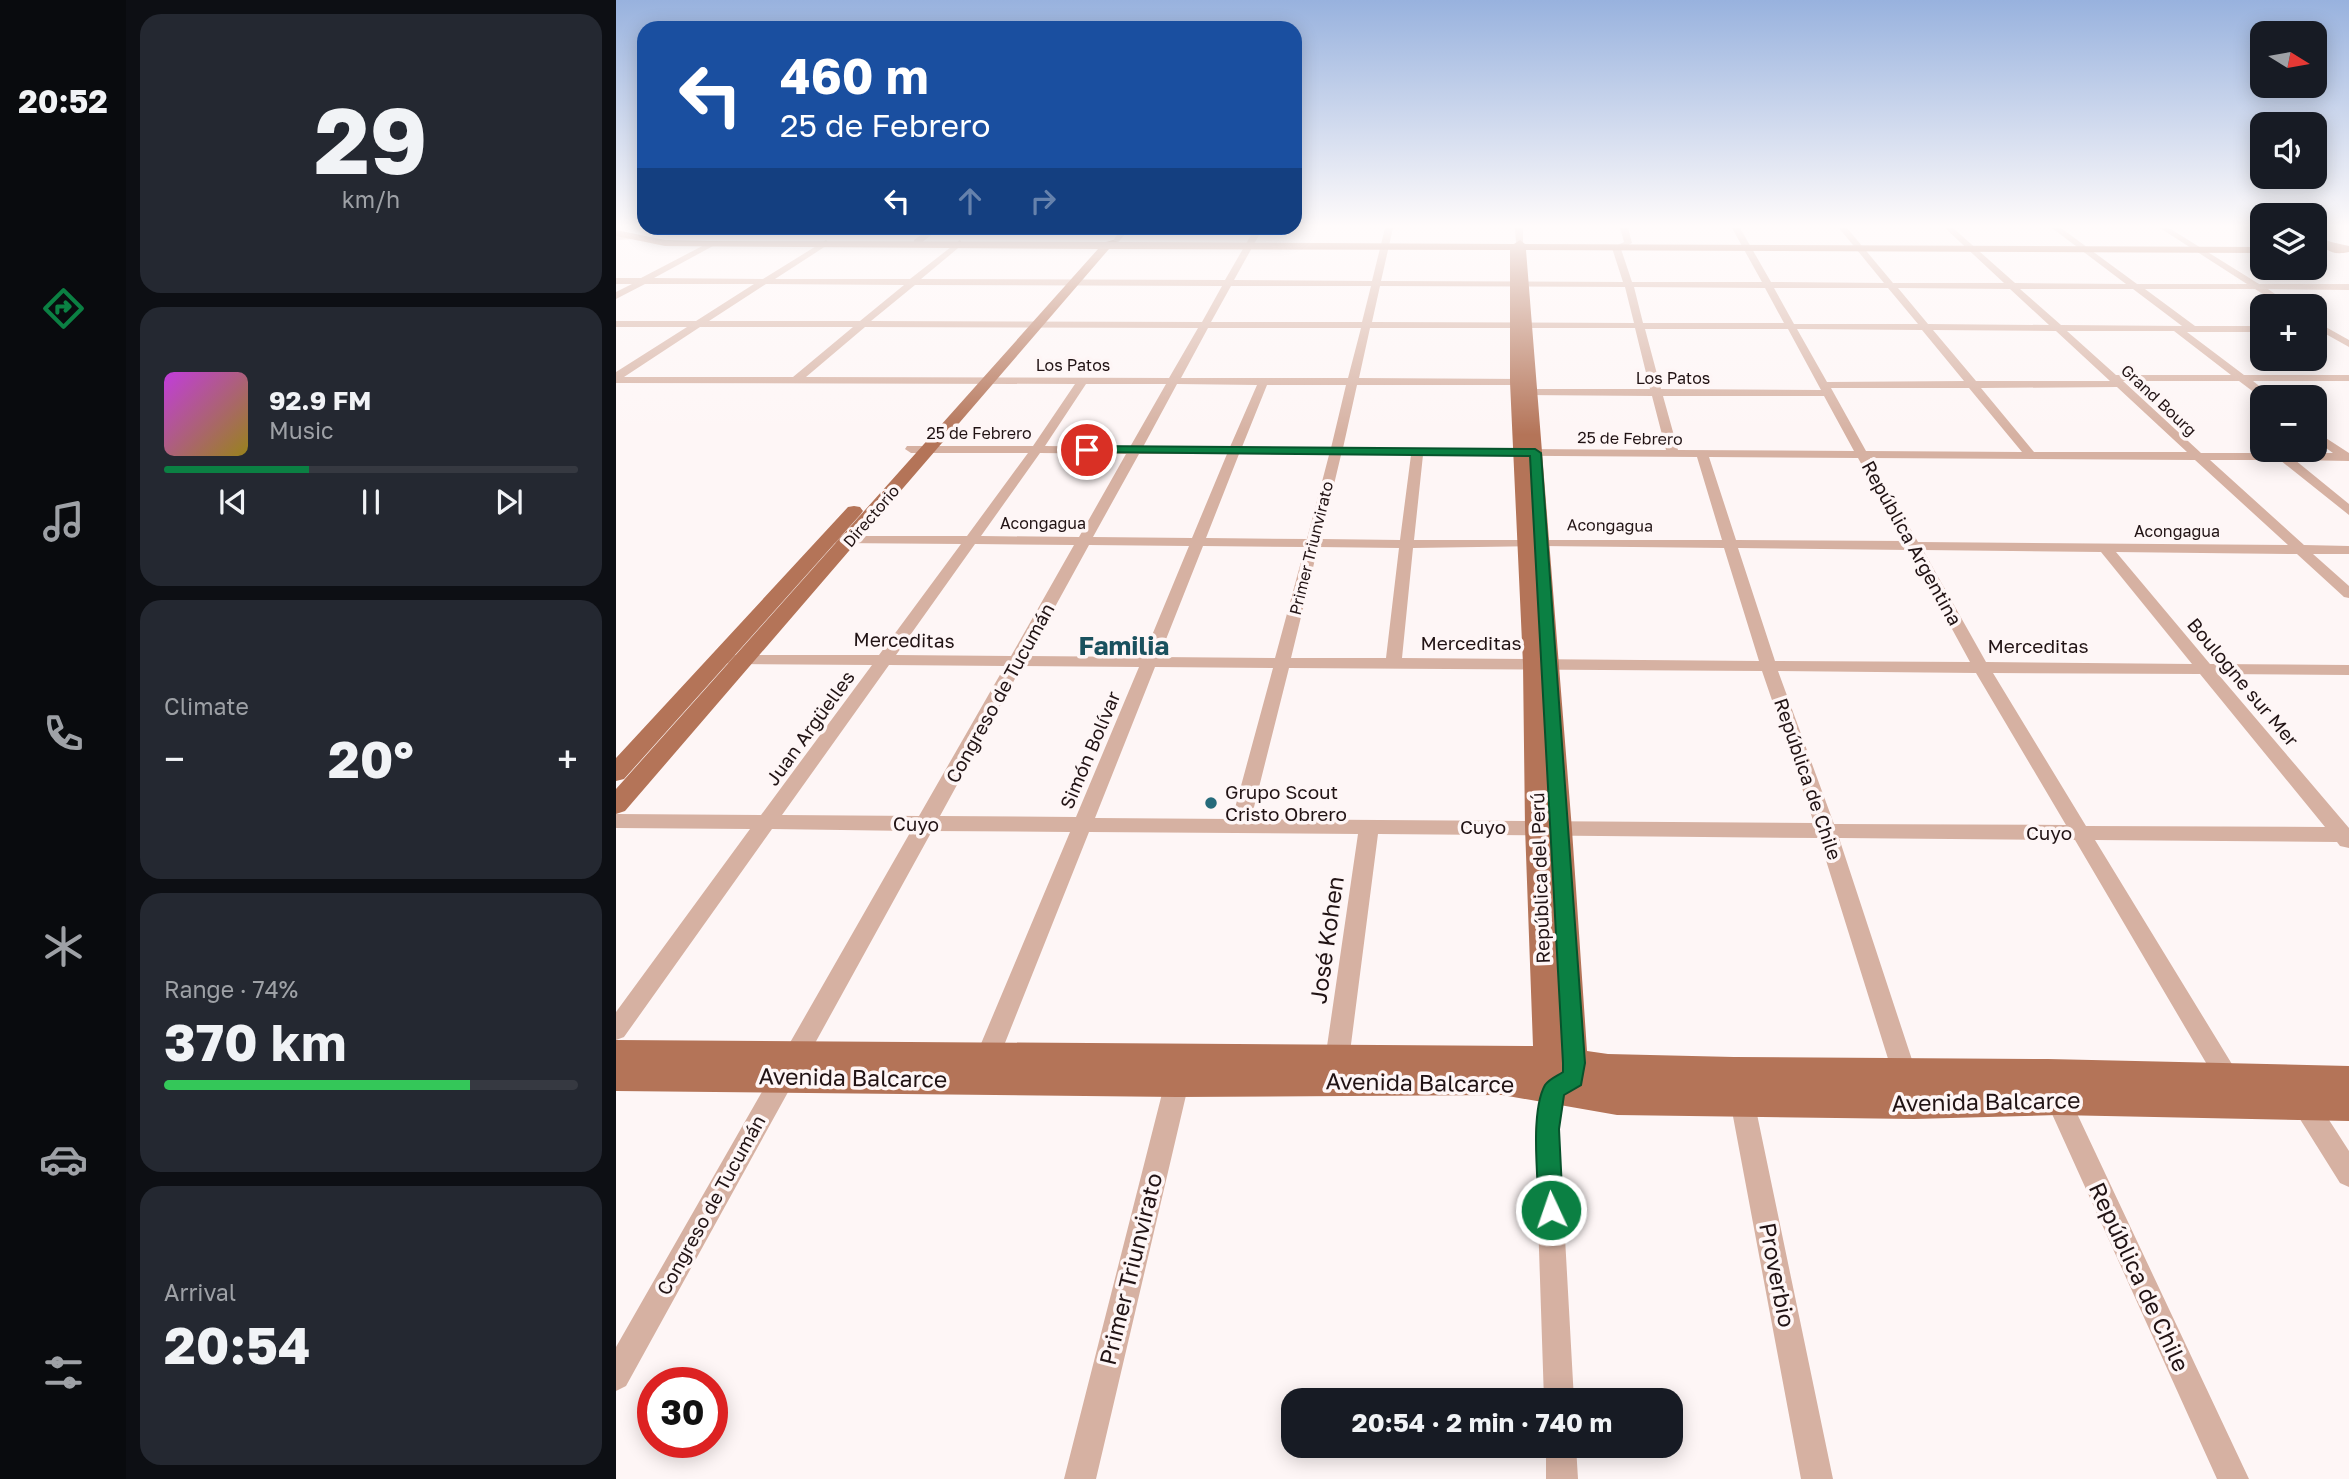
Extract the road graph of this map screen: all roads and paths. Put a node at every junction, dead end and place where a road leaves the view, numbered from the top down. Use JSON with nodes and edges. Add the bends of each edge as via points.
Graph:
{"nodes":[{"id":1,"x":741,"y":297,"type":"edge"},
{"id":2,"x":895,"y":297,"type":"edge"},
{"id":3,"x":1056,"y":297,"type":"edge"},
{"id":4,"x":1222,"y":297,"type":"edge"},
{"id":5,"x":1373,"y":297,"type":"edge"},
{"id":6,"x":1520,"y":297,"type":"edge"},
{"id":7,"x":1632,"y":297,"type":"edge"},
{"id":8,"x":1775,"y":297,"type":"edge"},
{"id":9,"x":1900,"y":297,"type":"edge"},
{"id":10,"x":2024,"y":297,"type":"edge"},
{"id":11,"x":2151,"y":297,"type":"edge"},
{"id":12,"x":616,"y":324,"type":"edge"},
{"id":13,"x":699,"y":324,"type":"junction"},
{"id":14,"x":863,"y":324,"type":"junction"},
{"id":15,"x":1031,"y":325,"type":"junction"},
{"id":16,"x":1206,"y":325,"type":"junction"},
{"id":17,"x":1367,"y":325,"type":"junction"},
{"id":18,"x":1521,"y":325,"type":"junction"},
{"id":19,"x":1640,"y":326,"type":"junction"},
{"id":20,"x":1791,"y":327,"type":"junction"},
{"id":21,"x":2327,"y":328,"type":"edge"},
{"id":22,"x":1924,"y":329,"type":"junction"},
{"id":23,"x":2059,"y":329,"type":"junction"},
{"id":24,"x":2177,"y":329,"type":"junction"},
{"id":25,"x":2193,"y":329,"type":"junction"},
{"id":26,"x":2250,"y":329,"type":"edge"},
{"id":27,"x":2349,"y":329,"type":"edge"},
{"id":28,"x":2327,"y":332,"type":"edge"},
{"id":29,"x":2349,"y":344,"type":"edge"},
{"id":30,"x":2242,"y":378,"type":"junction"},
{"id":31,"x":2349,"y":378,"type":"edge"},
{"id":32,"x":616,"y":379,"type":"edge"},
{"id":33,"x":796,"y":380,"type":"junction"},
{"id":34,"x":981,"y":380,"type":"junction"},
{"id":35,"x":1083,"y":381,"type":"junction"},
{"id":36,"x":1175,"y":381,"type":"junction"},
{"id":37,"x":2115,"y":381,"type":"junction"},
{"id":38,"x":1263,"y":382,"type":"junction"},
{"id":39,"x":1351,"y":382,"type":"junction"},
{"id":40,"x":1970,"y":384,"type":"junction"},
{"id":41,"x":2251,"y":385,"type":"edge"},
{"id":42,"x":1524,"y":387,"type":"junction"},
{"id":43,"x":1825,"y":389,"type":"junction"},
{"id":44,"x":1659,"y":394,"type":"junction"},
{"id":45,"x":2327,"y":443,"type":"edge"},
{"id":46,"x":920,"y":449,"type":"junction"},
{"id":47,"x":1037,"y":449,"type":"junction"},
{"id":48,"x":1137,"y":450,"type":"junction"},
{"id":49,"x":1237,"y":451,"type":"junction"},
{"id":50,"x":1336,"y":452,"type":"junction"},
{"id":51,"x":1418,"y":452,"type":"junction"},
{"id":52,"x":1528,"y":453,"type":"junction"},
{"id":53,"x":1673,"y":454,"type":"junction"},
{"id":54,"x":1702,"y":454,"type":"junction"},
{"id":55,"x":2030,"y":454,"type":"junction"},
{"id":56,"x":1864,"y":455,"type":"junction"},
{"id":57,"x":2198,"y":457,"type":"junction"},
{"id":58,"x":2250,"y":457,"type":"edge"},
{"id":59,"x":2327,"y":457,"type":"edge"},
{"id":60,"x":2347,"y":457,"type":"edge"},
{"id":61,"x":2289,"y":462,"type":"edge"},
{"id":62,"x":2349,"y":511,"type":"edge"},
{"id":63,"x":829,"y":539,"type":"junction"},
{"id":64,"x":850,"y":539,"type":"junction"},
{"id":65,"x":971,"y":540,"type":"junction"},
{"id":66,"x":1086,"y":541,"type":"junction"},
{"id":67,"x":1199,"y":542,"type":"junction"},
{"id":68,"x":1534,"y":542,"type":"junction"},
{"id":69,"x":1312,"y":543,"type":"junction"},
{"id":70,"x":1406,"y":544,"type":"junction"},
{"id":71,"x":1732,"y":545,"type":"junction"},
{"id":72,"x":1915,"y":547,"type":"junction"},
{"id":73,"x":2105,"y":548,"type":"junction"},
{"id":74,"x":2300,"y":550,"type":"junction"},
{"id":75,"x":2349,"y":550,"type":"edge"},
{"id":76,"x":2349,"y":594,"type":"edge"},
{"id":77,"x":719,"y":659,"type":"junction"},
{"id":78,"x":744,"y":659,"type":"junction"},
{"id":79,"x":884,"y":661,"type":"junction"},
{"id":80,"x":1150,"y":661,"type":"junction"},
{"id":81,"x":1017,"y":662,"type":"junction"},
{"id":82,"x":1282,"y":662,"type":"junction"},
{"id":83,"x":1393,"y":664,"type":"junction"},
{"id":84,"x":1542,"y":664,"type":"junction"},
{"id":85,"x":1768,"y":665,"type":"junction"},
{"id":86,"x":1981,"y":667,"type":"junction"},
{"id":87,"x":2204,"y":668,"type":"junction"},
{"id":88,"x":2349,"y":670,"type":"edge"},
{"id":89,"x":616,"y":773,"type":"edge"},
{"id":90,"x":625,"y":785,"type":"edge"},
{"id":91,"x":616,"y":805,"type":"edge"},
{"id":92,"x":616,"y":821,"type":"edge"},
{"id":93,"x":767,"y":823,"type":"junction"},
{"id":94,"x":927,"y":824,"type":"junction"},
{"id":95,"x":1240,"y":826,"type":"junction"},
{"id":96,"x":1081,"y":827,"type":"junction"},
{"id":97,"x":1369,"y":827,"type":"junction"},
{"id":98,"x":1549,"y":829,"type":"junction"},
{"id":99,"x":1827,"y":832,"type":"junction"},
{"id":100,"x":2081,"y":833,"type":"junction"},
{"id":101,"x":2347,"y":838,"type":"edge"},
{"id":102,"x":616,"y":1030,"type":"edge"},
{"id":103,"x":616,"y":1054,"type":"edge"},
{"id":104,"x":987,"y":1058,"type":"junction"},
{"id":105,"x":1337,"y":1060,"type":"junction"},
{"id":106,"x":788,"y":1067,"type":"junction"},
{"id":107,"x":1180,"y":1070,"type":"junction"},
{"id":108,"x":1559,"y":1071,"type":"junction"},
{"id":109,"x":1905,"y":1073,"type":"junction"},
{"id":110,"x":616,"y":1076,"type":"edge"},
{"id":111,"x":2226,"y":1078,"type":"junction"},
{"id":112,"x":2349,"y":1081,"type":"edge"},
{"id":113,"x":1738,"y":1086,"type":"junction"},
{"id":114,"x":2053,"y":1087,"type":"junction"},
{"id":115,"x":2297,"y":1092,"type":"junction"},
{"id":116,"x":1913,"y":1104,"type":"junction"},
{"id":117,"x":2249,"y":1104,"type":"junction"},
{"id":118,"x":2349,"y":1106,"type":"edge"},
{"id":119,"x":2349,"y":1174,"type":"edge"},
{"id":120,"x":616,"y":1377,"type":"edge"},
{"id":121,"x":1558,"y":1388,"type":"edge"},
{"id":122,"x":1561,"y":1458,"type":"edge"},
{"id":123,"x":1080,"y":1479,"type":"edge"},
{"id":124,"x":1562,"y":1479,"type":"edge"},
{"id":125,"x":1817,"y":1479,"type":"edge"},
{"id":126,"x":2232,"y":1479,"type":"edge"}],
"edges":[{"from":1,"to":13,"type":"street"},
{"from":2,"to":14,"type":"street"},
{"from":3,"to":15,"type":"main road","name":"Directorio"},
{"from":4,"to":16,"type":"street","name":"Congreso de Tucumán"},
{"from":5,"to":17,"type":"street","name":"Primer Triunvirato"},
{"from":6,"to":18,"type":"main road","name":"República del Perú"},
{"from":7,"to":19,"type":"street"},
{"from":8,"to":20,"type":"street","name":"República Argentina"},
{"from":9,"to":22,"type":"street"},
{"from":10,"to":23,"type":"street","name":"Grand Bourg"},
{"from":11,"to":25,"type":"street"},
{"from":12,"to":13,"type":"street"},
{"from":13,"to":14,"type":"street"},
{"from":13,"to":32,"type":"street"},
{"from":14,"to":15,"type":"street"},
{"from":14,"to":33,"type":"street"},
{"from":15,"to":16,"type":"street"},
{"from":15,"to":34,"type":"main road","name":"Directorio"},
{"from":16,"to":17,"type":"street"},
{"from":16,"to":36,"type":"street","name":"Congreso de Tucumán"},
{"from":17,"to":18,"type":"street"},
{"from":17,"to":39,"type":"street","name":"Primer Triunvirato"},
{"from":18,"to":19,"type":"street"},
{"from":18,"to":42,"type":"main road","name":"República del Perú"},
{"from":19,"to":20,"type":"street"},
{"from":19,"to":44,"type":"street"},
{"from":20,"to":22,"type":"street"},
{"from":20,"to":43,"type":"street","name":"República Argentina"},
{"from":21,"to":27,"type":"street"},
{"from":22,"to":23,"type":"street"},
{"from":22,"to":40,"type":"street"},
{"from":23,"to":24,"type":"street"},
{"from":23,"to":37,"type":"street","name":"Grand Bourg"},
{"from":24,"to":25,"type":"street"},
{"from":24,"to":30,"type":"street"},
{"from":25,"to":26,"type":"street"},
{"from":28,"to":29,"type":"street"},
{"from":30,"to":31,"type":"street","name":"Los Patos"},
{"from":30,"to":37,"type":"street","name":"Los Patos"},
{"from":30,"to":41,"type":"street"},
{"from":32,"to":33,"type":"street","name":"Los Patos"},
{"from":33,"to":34,"type":"street","name":"Los Patos"},
{"from":34,"to":35,"type":"street","name":"Los Patos"},
{"from":34,"to":46,"type":"main road","name":"Directorio"},
{"from":35,"to":36,"type":"street","name":"Los Patos"},
{"from":35,"to":47,"type":"street","name":"Juan Argüelles"},
{"from":36,"to":38,"type":"street","name":"Los Patos"},
{"from":36,"to":48,"type":"street","name":"Congreso de Tucumán"},
{"from":37,"to":40,"type":"street","name":"Los Patos"},
{"from":37,"to":57,"type":"street","name":"Grand Bourg"},
{"from":38,"to":39,"type":"street","name":"Los Patos"},
{"from":38,"to":49,"type":"street","name":"Simón Bolívar"},
{"from":39,"to":42,"type":"street","name":"Los Patos"},
{"from":39,"to":50,"type":"street","name":"Primer Triunvirato"},
{"from":40,"to":43,"type":"street","name":"Los Patos"},
{"from":40,"to":55,"type":"street"},
{"from":42,"to":44,"type":"street","name":"Los Patos"},
{"from":42,"to":52,"type":"main road","name":"República del Perú"},
{"from":43,"to":44,"type":"street","name":"Los Patos"},
{"from":43,"to":56,"type":"street","name":"República Argentina"},
{"from":44,"to":53,"type":"street"},
{"from":45,"to":60,"type":"street"},
{"from":46,"to":47,"type":"street","name":"25 de Febrero"},
{"from":46,"to":63,"type":"main road","name":"Directorio"},
{"from":46,"to":64,"type":"main road","name":"Directorio"},
{"from":47,"to":48,"type":"street","name":"25 de Febrero"},
{"from":47,"to":65,"type":"street","name":"Juan Argüelles"},
{"from":48,"to":49,"type":"street","name":"25 de Febrero"},
{"from":48,"to":66,"type":"street","name":"Congreso de Tucumán"},
{"from":49,"to":50,"type":"street","name":"25 de Febrero"},
{"from":49,"to":67,"type":"street","name":"Simón Bolívar"},
{"from":50,"to":51,"type":"street","name":"25 de Febrero"},
{"from":50,"to":69,"type":"street","name":"Primer Triunvirato"},
{"from":51,"to":52,"type":"street","name":"25 de Febrero"},
{"from":51,"to":70,"type":"street"},
{"from":52,"to":53,"type":"street","name":"25 de Febrero"},
{"from":52,"to":68,"type":"main road","name":"República del Perú"},
{"from":53,"to":54,"type":"street","name":"25 de Febrero"},
{"from":54,"to":56,"type":"street","name":"25 de Febrero"},
{"from":54,"to":71,"type":"street","name":"República de Chile"},
{"from":55,"to":56,"type":"street","name":"25 de Febrero"},
{"from":55,"to":57,"type":"street","name":"25 de Febrero"},
{"from":56,"to":72,"type":"street","name":"República Argentina"},
{"from":57,"to":58,"type":"street","name":"25 de Febrero"},
{"from":57,"to":74,"type":"street","name":"Grand Bourg"},
{"from":59,"to":60,"type":"street","name":"25 de Febrero"},
{"from":61,"to":62,"type":"street"},
{"from":63,"to":64,"type":"street","name":"Acongagua"},
{"from":63,"to":77,"type":"main road","name":"Directorio"},
{"from":64,"to":65,"type":"street","name":"Acongagua"},
{"from":64,"to":78,"type":"main road","name":"Directorio"},
{"from":65,"to":66,"type":"street","name":"Acongagua"},
{"from":65,"to":79,"type":"street","name":"Juan Argüelles"},
{"from":66,"to":67,"type":"street","name":"Acongagua"},
{"from":66,"to":81,"type":"street","name":"Congreso de Tucumán"},
{"from":67,"to":69,"type":"street","name":"Acongagua"},
{"from":67,"to":80,"type":"street","name":"Simón Bolívar"},
{"from":68,"to":70,"type":"street","name":"Acongagua"},
{"from":68,"to":71,"type":"street","name":"Acongagua"},
{"from":68,"to":84,"type":"main road","name":"República del Perú"},
{"from":69,"to":70,"type":"street","name":"Acongagua"},
{"from":69,"to":82,"type":"street","name":"Primer Triunvirato"},
{"from":70,"to":83,"type":"street"},
{"from":71,"to":72,"type":"street","name":"Acongagua"},
{"from":71,"to":85,"type":"street","name":"República de Chile"},
{"from":72,"to":73,"type":"street","name":"Acongagua"},
{"from":72,"to":86,"type":"street","name":"República Argentina"},
{"from":73,"to":74,"type":"street","name":"Acongagua"},
{"from":73,"to":87,"type":"street","name":"Boulogne sur Mer"},
{"from":74,"to":75,"type":"street","name":"Acongagua"},
{"from":74,"to":76,"type":"street","name":"Grand Bourg"},
{"from":77,"to":78,"type":"street","name":"Merceditas"},
{"from":77,"to":89,"type":"main road","name":"Directorio"},
{"from":78,"to":79,"type":"street","name":"Merceditas"},
{"from":78,"to":90,"type":"main road","name":"Directorio"},
{"from":79,"to":81,"type":"street","name":"Merceditas"},
{"from":79,"to":93,"type":"street","name":"Juan Argüelles"},
{"from":80,"to":81,"type":"street","name":"Merceditas"},
{"from":80,"to":82,"type":"street","name":"Merceditas"},
{"from":80,"to":96,"type":"street","name":"Simón Bolívar"},
{"from":81,"to":94,"type":"street","name":"Congreso de Tucumán"},
{"from":82,"to":83,"type":"street","name":"Merceditas"},
{"from":82,"to":95,"type":"street","name":"Primer Triunvirato"},
{"from":83,"to":84,"type":"street","name":"Merceditas"},
{"from":84,"to":85,"type":"street","name":"Merceditas"},
{"from":84,"to":98,"type":"main road","name":"República del Perú"},
{"from":85,"to":86,"type":"street","name":"Merceditas"},
{"from":85,"to":99,"type":"street","name":"República de Chile"},
{"from":86,"to":87,"type":"street","name":"Merceditas"},
{"from":86,"to":100,"type":"street","name":"República Argentina"},
{"from":87,"to":88,"type":"street","name":"Merceditas"},
{"from":87,"to":101,"type":"street","name":"Boulogne sur Mer"},
{"from":90,"to":91,"type":"main road","name":"Directorio"},
{"from":92,"to":93,"type":"street","name":"Cuyo"},
{"from":93,"to":94,"type":"street","name":"Cuyo"},
{"from":93,"to":102,"type":"street","name":"Juan Argüelles"},
{"from":94,"to":96,"type":"street","name":"Cuyo"},
{"from":94,"to":106,"type":"street","name":"Congreso de Tucumán"},
{"from":95,"to":96,"type":"street","name":"Cuyo"},
{"from":95,"to":97,"type":"street","name":"Cuyo"},
{"from":96,"to":104,"type":"street","name":"Simón Bolívar"},
{"from":97,"to":98,"type":"street","name":"Cuyo"},
{"from":97,"to":105,"type":"street","name":"José Kohen"},
{"from":98,"to":99,"type":"street","name":"Cuyo"},
{"from":98,"to":108,"type":"main road","name":"República del Perú"},
{"from":99,"to":100,"type":"street","name":"Cuyo"},
{"from":99,"to":109,"type":"street","name":"República de Chile"},
{"from":100,"to":101,"type":"street","name":"Cuyo"},
{"from":100,"to":111,"type":"street","name":"República Argentina"},
{"from":103,"to":106,"type":"main road","name":"Avenida Balcarce"},
{"from":104,"to":106,"type":"main road","name":"Avenida Balcarce"},
{"from":104,"to":107,"type":"main road","name":"Avenida Balcarce"},
{"from":105,"to":107,"type":"main road","name":"Avenida Balcarce"},
{"from":105,"to":108,"type":"main road","name":"Avenida Balcarce"},
{"from":106,"to":107,"type":"main road","name":"Avenida Balcarce"},
{"from":106,"to":110,"type":"main road","name":"Avenida Balcarce"},
{"from":106,"to":120,"type":"street","name":"Congreso de Tucumán"},
{"from":107,"to":108,"type":"main road","name":"Avenida Balcarce","via":[[1502,1080]]},
{"from":107,"to":123,"type":"street","name":"Primer Triunvirato"},
{"from":108,"to":113,"type":"main road","name":"Avenida Balcarce","via":[[1617,1100]]},
{"from":108,"to":121,"type":"street","name":"República del Perú","via":[[1547,1129]]},
{"from":109,"to":113,"type":"main road","name":"Avenida Balcarce"},
{"from":109,"to":114,"type":"main road","name":"Avenida Balcarce"},
{"from":109,"to":116,"type":"street","name":"República de Chile"},
{"from":111,"to":114,"type":"main road","name":"Avenida Balcarce"},
{"from":111,"to":115,"type":"main road","name":"Avenida Balcarce"},
{"from":111,"to":117,"type":"street","name":"República Argentina"},
{"from":112,"to":115,"type":"main road","name":"Avenida Balcarce"},
{"from":113,"to":116,"type":"main road","name":"Avenida Balcarce"},
{"from":113,"to":125,"type":"street","name":"Proverbio"},
{"from":114,"to":116,"type":"main road","name":"Avenida Balcarce"},
{"from":114,"to":117,"type":"main road","name":"Avenida Balcarce"},
{"from":114,"to":126,"type":"street","name":"República de Chile"},
{"from":115,"to":117,"type":"main road","name":"Avenida Balcarce"},
{"from":115,"to":118,"type":"main road","name":"Avenida Balcarce"},
{"from":115,"to":119,"type":"street"},
{"from":122,"to":124,"type":"street"}]}
